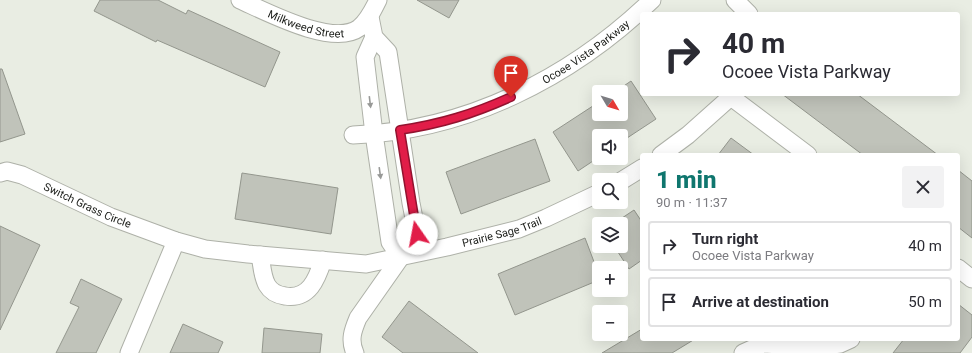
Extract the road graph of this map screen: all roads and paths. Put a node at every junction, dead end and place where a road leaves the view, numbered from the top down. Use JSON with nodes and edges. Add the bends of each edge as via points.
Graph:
{"nodes":[{"id":1,"x":240,"y":0,"type":"edge"},
{"id":2,"x":378,"y":0,"type":"edge"},
{"id":3,"x":652,"y":0,"type":"edge"},
{"id":4,"x":735,"y":0,"type":"edge"},
{"id":5,"x":747,"y":12,"type":"edge"},
{"id":6,"x":370,"y":17,"type":"junction"},
{"id":7,"x":374,"y":37,"type":"junction"},
{"id":8,"x":392,"y":75,"type":"junction"},
{"id":9,"x":368,"y":79,"type":"junction"},
{"id":10,"x":731,"y":96,"type":"edge"},
{"id":11,"x":733,"y":96,"type":"edge"},
{"id":12,"x":400,"y":130,"type":"junction"},
{"id":13,"x":374,"y":134,"type":"junction"},
{"id":14,"x":353,"y":135,"type":"dead end"},
{"id":15,"x":664,"y":153,"type":"edge"},
{"id":16,"x":805,"y":153,"type":"edge"},
{"id":17,"x":640,"y":169,"type":"edge"},
{"id":18,"x":0,"y":174,"type":"edge"},
{"id":19,"x":628,"y":177,"type":"edge"},
{"id":20,"x":592,"y":196,"type":"edge"},
{"id":21,"x":176,"y":241,"type":"junction"},
{"id":22,"x":260,"y":255,"type":"junction"},
{"id":23,"x":400,"y":257,"type":"junction"},
{"id":24,"x":323,"y":260,"type":"junction"},
{"id":25,"x":960,"y":270,"type":"edge"},
{"id":26,"x":972,"y":279,"type":"edge"},
{"id":27,"x":847,"y":341,"type":"edge"},
{"id":28,"x":129,"y":353,"type":"edge"},
{"id":29,"x":355,"y":353,"type":"edge"},
{"id":30,"x":743,"y":353,"type":"edge"}],
"edges":[{"from":1,"to":6,"type":"street","name":"Milkweed Street","via":[[314,31],[342,34],[353,32]]},
{"from":2,"to":6,"type":"street"},
{"from":3,"to":12,"type":"street","name":"Ocoee Vista Parkway","via":[[584,57],[537,85],[466,116]]},
{"from":4,"to":5,"type":"street"},
{"from":6,"to":7,"type":"street"},
{"from":7,"to":8,"type":"street","via":[[388,52]]},
{"from":7,"to":9,"type":"street","via":[[365,57]]},
{"from":8,"to":9,"type":"street"},
{"from":8,"to":12,"type":"street"},
{"from":9,"to":13,"type":"street","one_way":true},
{"from":10,"to":15,"type":"street"},
{"from":11,"to":16,"type":"street"},
{"from":12,"to":13,"type":"street","name":"Ocoee Vista Parkway"},
{"from":12,"to":23,"type":"street","via":[[417,234]]},
{"from":13,"to":14,"type":"street","name":"Ocoee Vista Parkway"},
{"from":13,"to":23,"type":"street","one_way":true,"via":[[390,242]]},
{"from":17,"to":19,"type":"street"},
{"from":18,"to":21,"type":"street","name":"Switch Grass Circle","via":[[7,172],[22,175],[111,217]]},
{"from":20,"to":23,"type":"street","name":"Prairie Sage Trail","via":[[519,229]]},
{"from":21,"to":22,"type":"street","name":"Switch Grass Circle","via":[[206,249]]},
{"from":21,"to":28,"type":"street"},
{"from":22,"to":24,"type":"street","name":"Switch Grass Circle"},
{"from":22,"to":24,"type":"street","via":[[268,286],[278,295],[289,297],[307,291],[318,276]]},
{"from":23,"to":24,"type":"street","name":"Switch Grass Circle","via":[[366,264]]},
{"from":23,"to":29,"type":"street","via":[[358,318],[352,340]]},
{"from":25,"to":26,"type":"street"},
{"from":27,"to":30,"type":"street","via":[[819,347],[763,344]]}]}
